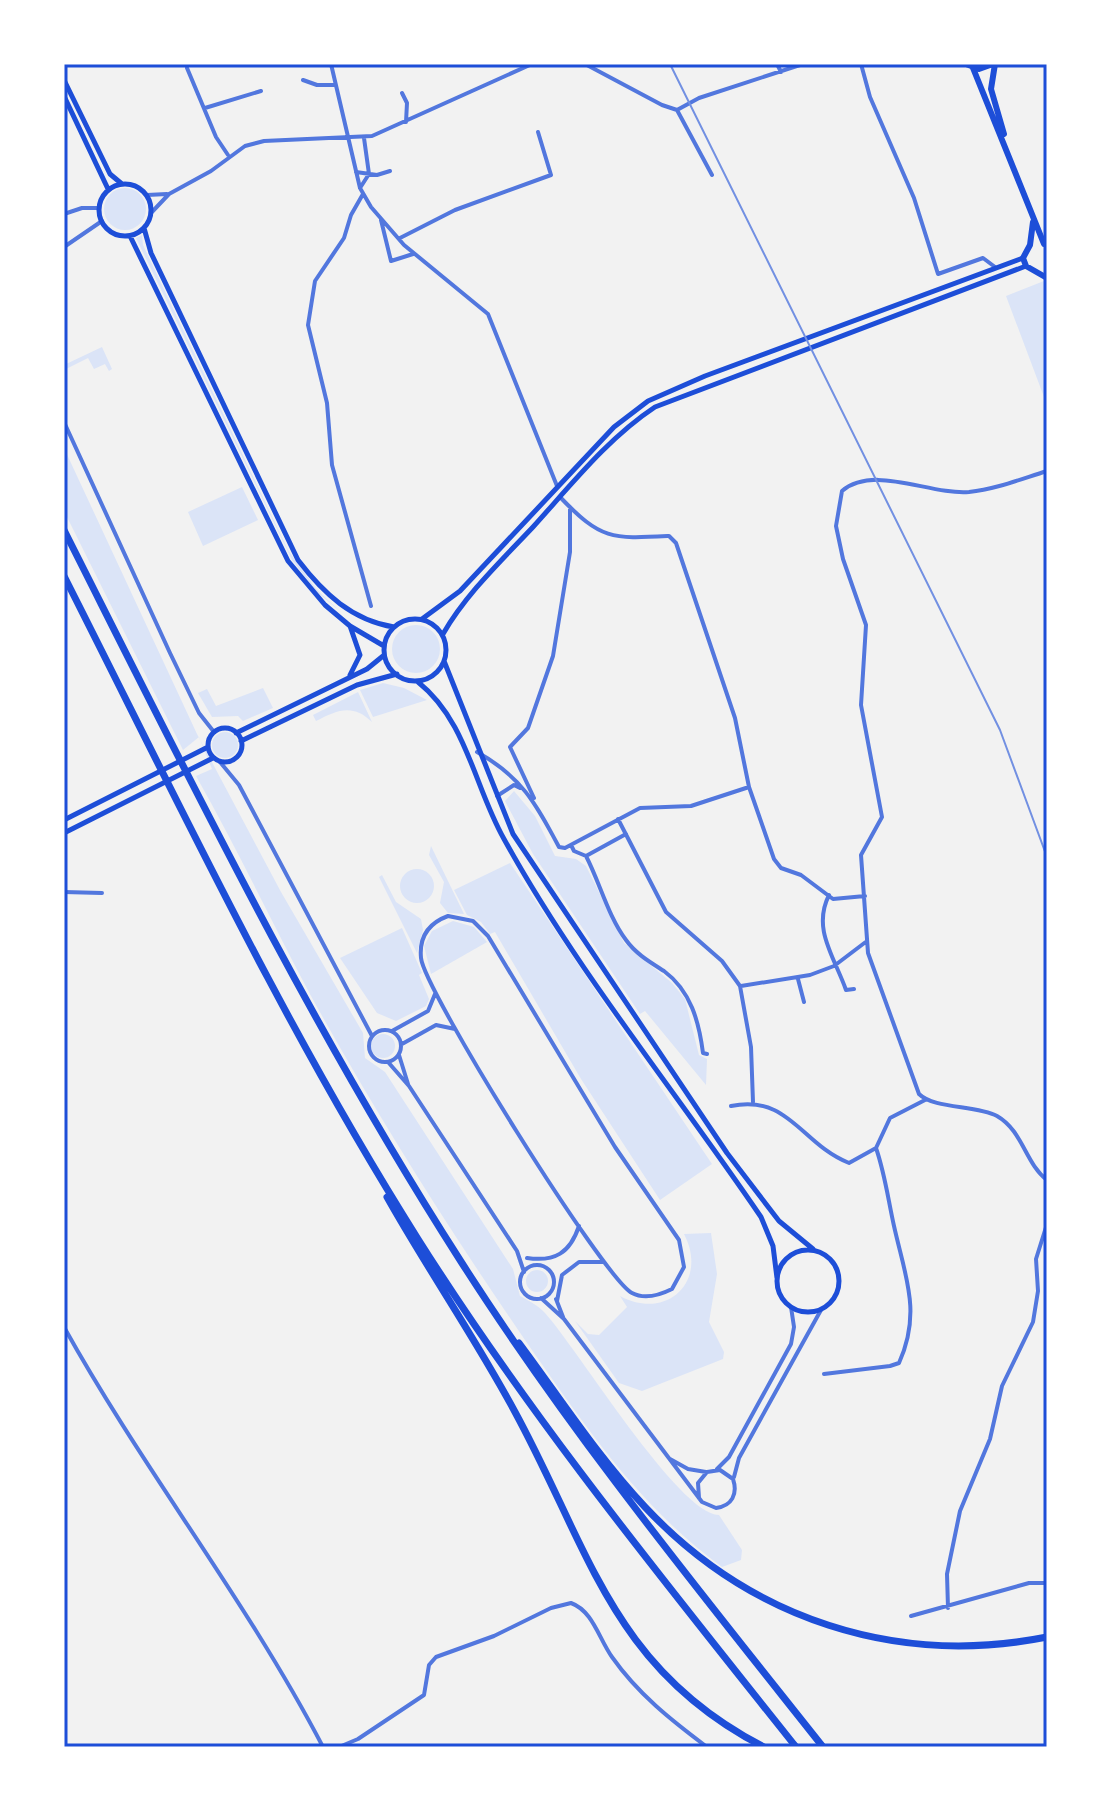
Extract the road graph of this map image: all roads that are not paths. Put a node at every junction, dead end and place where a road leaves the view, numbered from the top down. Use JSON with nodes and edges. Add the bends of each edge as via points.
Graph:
{"nodes":[{"id":1,"x":331,"y":64,"type":"edge"},
{"id":2,"x":532,"y":64,"type":"edge"},
{"id":3,"x":585,"y":64,"type":"edge"},
{"id":4,"x":777,"y":64,"type":"edge"},
{"id":5,"x":803,"y":64,"type":"edge"},
{"id":6,"x":861,"y":64,"type":"edge"},
{"id":7,"x":994,"y":64,"type":"edge"},
{"id":8,"x":970,"y":66,"type":"edge"},
{"id":9,"x":187,"y":68,"type":"dead end"},
{"id":10,"x":781,"y":72,"type":"junction"},
{"id":11,"x":64,"y":80,"type":"edge"},
{"id":12,"x":303,"y":80,"type":"dead end"},
{"id":13,"x":336,"y":85,"type":"junction"},
{"id":14,"x":261,"y":91,"type":"dead end"},
{"id":15,"x":402,"y":93,"type":"dead end"},
{"id":16,"x":64,"y":96,"type":"edge"},
{"id":17,"x":205,"y":108,"type":"junction"},
{"id":18,"x":678,"y":109,"type":"junction"},
{"id":19,"x":406,"y":122,"type":"junction"},
{"id":20,"x":538,"y":132,"type":"dead end"},
{"id":21,"x":346,"y":136,"type":"junction"},
{"id":22,"x":364,"y":138,"type":"junction"},
{"id":23,"x":1008,"y":153,"type":"junction"},
{"id":24,"x":228,"y":155,"type":"junction"},
{"id":25,"x":390,"y":171,"type":"dead end"},
{"id":26,"x":356,"y":172,"type":"junction"},
{"id":27,"x":369,"y":174,"type":"junction"},
{"id":28,"x":712,"y":175,"type":"dead end"},
{"id":29,"x":122,"y":184,"type":"junction"},
{"id":30,"x":360,"y":188,"type":"junction"},
{"id":31,"x":108,"y":189,"type":"junction"},
{"id":32,"x":169,"y":194,"type":"junction"},
{"id":33,"x":363,"y":194,"type":"junction"},
{"id":34,"x":147,"y":195,"type":"junction"},
{"id":35,"x":99,"y":208,"type":"junction"},
{"id":36,"x":151,"y":213,"type":"junction"},
{"id":37,"x":64,"y":214,"type":"edge"},
{"id":38,"x":1033,"y":218,"type":"junction"},
{"id":39,"x":381,"y":220,"type":"junction"},
{"id":40,"x":102,"y":221,"type":"junction"},
{"id":41,"x":144,"y":228,"type":"junction"},
{"id":42,"x":130,"y":236,"type":"junction"},
{"id":43,"x":400,"y":238,"type":"junction"},
{"id":44,"x":1030,"y":245,"type":"junction"},
{"id":45,"x":1046,"y":245,"type":"edge"},
{"id":46,"x":64,"y":247,"type":"edge"},
{"id":47,"x":413,"y":254,"type":"junction"},
{"id":48,"x":1023,"y":258,"type":"junction"},
{"id":49,"x":1026,"y":266,"type":"junction"},
{"id":50,"x":995,"y":267,"type":"junction"},
{"id":51,"x":1047,"y":267,"type":"edge"},
{"id":52,"x":1039,"y":271,"type":"junction"},
{"id":53,"x":1047,"y":278,"type":"edge"},
{"id":54,"x":64,"y":422,"type":"edge"},
{"id":55,"x":1047,"y":471,"type":"edge"},
{"id":56,"x":557,"y":486,"type":"junction"},
{"id":57,"x":560,"y":497,"type":"junction"},
{"id":58,"x":570,"y":507,"type":"junction"},
{"id":59,"x":64,"y":530,"type":"edge"},
{"id":60,"x":64,"y":576,"type":"edge"},
{"id":61,"x":371,"y":606,"type":"dead end"},
{"id":62,"x":422,"y":619,"type":"junction"},
{"id":63,"x":350,"y":626,"type":"junction"},
{"id":64,"x":394,"y":627,"type":"junction"},
{"id":65,"x":443,"y":634,"type":"junction"},
{"id":66,"x":384,"y":646,"type":"junction"},
{"id":67,"x":383,"y":656,"type":"junction"},
{"id":68,"x":444,"y":661,"type":"junction"},
{"id":69,"x":397,"y":674,"type":"junction"},
{"id":70,"x":347,"y":679,"type":"junction"},
{"id":71,"x":418,"y":682,"type":"junction"},
{"id":72,"x":214,"y":732,"type":"junction"},
{"id":73,"x":236,"y":733,"type":"junction"},
{"id":74,"x":241,"y":741,"type":"junction"},
{"id":75,"x":205,"y":748,"type":"junction"},
{"id":76,"x":477,"y":752,"type":"junction"},
{"id":77,"x":210,"y":759,"type":"junction"},
{"id":78,"x":220,"y":762,"type":"junction"},
{"id":79,"x":749,"y":787,"type":"junction"},
{"id":80,"x":525,"y":791,"type":"junction"},
{"id":81,"x":496,"y":797,"type":"junction"},
{"id":82,"x":535,"y":800,"type":"junction"},
{"id":83,"x":618,"y":819,"type":"junction"},
{"id":84,"x":64,"y":820,"type":"edge"},
{"id":85,"x":64,"y":833,"type":"edge"},
{"id":86,"x":626,"y":834,"type":"junction"},
{"id":87,"x":571,"y":845,"type":"junction"},
{"id":88,"x":586,"y":856,"type":"junction"},
{"id":89,"x":64,"y":892,"type":"edge"},
{"id":90,"x":102,"y":893,"type":"dead end"},
{"id":91,"x":829,"y":895,"type":"junction"},
{"id":92,"x":865,"y":896,"type":"junction"},
{"id":93,"x":867,"y":941,"type":"junction"},
{"id":94,"x":836,"y":964,"type":"junction"},
{"id":95,"x":798,"y":979,"type":"junction"},
{"id":96,"x":740,"y":986,"type":"junction"},
{"id":97,"x":854,"y":989,"type":"dead end"},
{"id":98,"x":435,"y":994,"type":"junction"},
{"id":99,"x":804,"y":1002,"type":"dead end"},
{"id":100,"x":293,"y":1025,"type":"junction"},
{"id":101,"x":457,"y":1030,"type":"junction"},
{"id":102,"x":392,"y":1031,"type":"junction"},
{"id":103,"x":372,"y":1036,"type":"junction"},
{"id":104,"x":402,"y":1045,"type":"junction"},
{"id":105,"x":707,"y":1054,"type":"dead end"},
{"id":106,"x":399,"y":1055,"type":"junction"},
{"id":107,"x":388,"y":1062,"type":"junction"},
{"id":108,"x":409,"y":1086,"type":"junction"},
{"id":109,"x":925,"y":1100,"type":"junction"},
{"id":110,"x":753,"y":1102,"type":"junction"},
{"id":111,"x":731,"y":1106,"type":"dead end"},
{"id":112,"x":876,"y":1148,"type":"junction"},
{"id":113,"x":1047,"y":1180,"type":"edge"},
{"id":114,"x":1047,"y":1224,"type":"edge"},
{"id":115,"x":579,"y":1226,"type":"junction"},
{"id":116,"x":813,"y":1249,"type":"junction"},
{"id":117,"x":517,"y":1251,"type":"junction"},
{"id":118,"x":527,"y":1258,"type":"junction"},
{"id":119,"x":460,"y":1260,"type":"junction"},
{"id":120,"x":605,"y":1263,"type":"junction"},
{"id":121,"x":537,"y":1265,"type":"junction"},
{"id":122,"x":524,"y":1272,"type":"junction"},
{"id":123,"x":777,"y":1278,"type":"junction"},
{"id":124,"x":551,"y":1291,"type":"junction"},
{"id":125,"x":541,"y":1298,"type":"junction"},
{"id":126,"x":557,"y":1301,"type":"junction"},
{"id":127,"x":791,"y":1307,"type":"junction"},
{"id":128,"x":821,"y":1310,"type":"junction"},
{"id":129,"x":564,"y":1319,"type":"junction"},
{"id":130,"x":64,"y":1327,"type":"edge"},
{"id":131,"x":824,"y":1374,"type":"dead end"},
{"id":132,"x":665,"y":1455,"type":"junction"},
{"id":133,"x":717,"y":1469,"type":"junction"},
{"id":134,"x":707,"y":1472,"type":"junction"},
{"id":135,"x":733,"y":1479,"type":"junction"},
{"id":136,"x":699,"y":1498,"type":"junction"},
{"id":137,"x":1047,"y":1583,"type":"edge"},
{"id":138,"x":948,"y":1608,"type":"junction"},
{"id":139,"x":911,"y":1616,"type":"dead end"},
{"id":140,"x":1047,"y":1637,"type":"edge"},
{"id":141,"x":323,"y":1747,"type":"edge"},
{"id":142,"x":339,"y":1747,"type":"edge"},
{"id":143,"x":707,"y":1747,"type":"edge"},
{"id":144,"x":764,"y":1747,"type":"edge"},
{"id":145,"x":796,"y":1747,"type":"edge"},
{"id":146,"x":823,"y":1747,"type":"edge"}],
"edges":[{"from":1,"to":13,"type":"street"},
{"from":2,"to":19,"type":"street"},
{"from":3,"to":18,"type":"street"},
{"from":4,"to":10,"type":"street"},
{"from":5,"to":10,"type":"street"},
{"from":6,"to":50,"type":"street","via":[[938,274],[983,258]]},
{"from":7,"to":8,"type":"highway"},
{"from":7,"to":23,"type":"highway","via":[[991,89]]},
{"from":8,"to":23,"type":"highway"},
{"from":9,"to":17,"type":"street"},
{"from":10,"to":18,"type":"street"},
{"from":11,"to":29,"type":"main road","via":[[110,174]]},
{"from":12,"to":13,"type":"street"},
{"from":13,"to":21,"type":"street"},
{"from":14,"to":17,"type":"street"},
{"from":15,"to":19,"type":"street"},
{"from":16,"to":31,"type":"main road"},
{"from":17,"to":24,"type":"street"},
{"from":18,"to":28,"type":"street"},
{"from":19,"to":22,"type":"street"},
{"from":20,"to":43,"type":"street","via":[[551,175],[455,210]]},
{"from":21,"to":22,"type":"street"},
{"from":21,"to":24,"type":"street","via":[[254,143]]},
{"from":21,"to":26,"type":"street"},
{"from":22,"to":27,"type":"street"},
{"from":23,"to":38,"type":"highway"},
{"from":24,"to":32,"type":"street"},
{"from":25,"to":27,"type":"street"},
{"from":26,"to":27,"type":"street"},
{"from":26,"to":30,"type":"street"},
{"from":27,"to":30,"type":"street"},
{"from":29,"to":31,"type":"main road"},
{"from":29,"to":34,"type":"main road","via":[[137,186]]},
{"from":30,"to":33,"type":"street"},
{"from":31,"to":35,"type":"main road"},
{"from":32,"to":34,"type":"street"},
{"from":32,"to":36,"type":"street"},
{"from":33,"to":39,"type":"street"},
{"from":33,"to":61,"type":"street","via":[[315,281],[308,325],[327,403],[332,465]]},
{"from":34,"to":36,"type":"main road"},
{"from":35,"to":37,"type":"street"},
{"from":35,"to":40,"type":"main road"},
{"from":36,"to":41,"type":"main road"},
{"from":38,"to":44,"type":"highway"},
{"from":38,"to":45,"type":"highway"},
{"from":39,"to":43,"type":"street"},
{"from":39,"to":47,"type":"street","via":[[391,261]]},
{"from":40,"to":42,"type":"main road","via":[[113,233]]},
{"from":40,"to":46,"type":"street"},
{"from":41,"to":42,"type":"main road"},
{"from":41,"to":64,"type":"main road","via":[[151,253],[298,560],[324,591],[357,617]]},
{"from":42,"to":63,"type":"main road","via":[[284,554],[316,596]]},
{"from":43,"to":47,"type":"street"},
{"from":44,"to":45,"type":"highway"},
{"from":44,"to":48,"type":"highway"},
{"from":47,"to":56,"type":"street","via":[[488,314]]},
{"from":48,"to":49,"type":"highway"},
{"from":48,"to":50,"type":"main road"},
{"from":49,"to":52,"type":"highway"},
{"from":49,"to":57,"type":"main road","via":[[655,407],[632,423]]},
{"from":50,"to":56,"type":"main road","via":[[663,393],[633,411]]},
{"from":51,"to":52,"type":"highway"},
{"from":52,"to":53,"type":"highway"},
{"from":54,"to":72,"type":"street","via":[[199,713]]},
{"from":55,"to":92,"type":"street","via":[[961,492],[876,479],[842,491],[836,517],[843,559],[866,625],[861,705],[882,817],[861,850]]},
{"from":56,"to":62,"type":"main road","via":[[460,591]]},
{"from":57,"to":58,"type":"street"},
{"from":57,"to":65,"type":"main road","via":[[458,608]]},
{"from":58,"to":79,"type":"street","via":[[603,533],[630,539],[669,536],[676,543],[735,718]]},
{"from":58,"to":82,"type":"street","via":[[570,552],[551,668],[528,728],[510,747]]},
{"from":59,"to":119,"type":"highway","via":[[280,958]]},
{"from":60,"to":100,"type":"highway"},
{"from":62,"to":64,"type":"main road"},
{"from":62,"to":65,"type":"main road"},
{"from":63,"to":66,"type":"main road"},
{"from":63,"to":70,"type":"main road","via":[[360,655]]},
{"from":64,"to":66,"type":"main road"},
{"from":65,"to":68,"type":"main road"},
{"from":66,"to":67,"type":"main road"},
{"from":67,"to":69,"type":"main road"},
{"from":67,"to":70,"type":"main road"},
{"from":68,"to":71,"type":"main road","via":[[435,674]]},
{"from":68,"to":76,"type":"main road"},
{"from":69,"to":71,"type":"main road"},
{"from":69,"to":74,"type":"main road","via":[[357,685]]},
{"from":70,"to":73,"type":"main road"},
{"from":71,"to":123,"type":"main road","via":[[448,711],[503,838],[761,1217],[773,1246]]},
{"from":72,"to":73,"type":"main road","via":[[227,728]]},
{"from":72,"to":75,"type":"main road"},
{"from":73,"to":74,"type":"main road"},
{"from":74,"to":78,"type":"main road","via":[[236,759]]},
{"from":75,"to":77,"type":"main road"},
{"from":75,"to":84,"type":"main road"},
{"from":76,"to":80,"type":"street"},
{"from":76,"to":81,"type":"main road"},
{"from":77,"to":78,"type":"main road"},
{"from":77,"to":85,"type":"main road"},
{"from":78,"to":103,"type":"street","via":[[239,785]]},
{"from":79,"to":83,"type":"street","via":[[691,806],[640,808]]},
{"from":79,"to":91,"type":"street","via":[[774,859]]},
{"from":80,"to":81,"type":"street","via":[[514,785]]},
{"from":80,"to":82,"type":"street"},
{"from":81,"to":116,"type":"main road","via":[[529,860],[727,1153],[779,1221]]},
{"from":82,"to":87,"type":"street","via":[[559,847]]},
{"from":83,"to":86,"type":"street"},
{"from":83,"to":87,"type":"street"},
{"from":86,"to":88,"type":"street"},
{"from":86,"to":96,"type":"street","via":[[666,912],[722,961]]},
{"from":87,"to":88,"type":"street"},
{"from":88,"to":105,"type":"street","via":[[625,939],[668,974],[690,1003]]},
{"from":89,"to":90,"type":"street"},
{"from":91,"to":92,"type":"street","via":[[842,900]]},
{"from":91,"to":94,"type":"street","via":[[820,922]]},
{"from":92,"to":93,"type":"street"},
{"from":93,"to":94,"type":"street"},
{"from":93,"to":109,"type":"street","via":[[870,965]]},
{"from":94,"to":95,"type":"street"},
{"from":94,"to":97,"type":"street","via":[[846,990]]},
{"from":95,"to":96,"type":"street"},
{"from":95,"to":99,"type":"street"},
{"from":96,"to":110,"type":"street","via":[[751,1047]]},
{"from":98,"to":101,"type":"street"},
{"from":98,"to":102,"type":"street","via":[[428,1011]]},
{"from":98,"to":120,"type":"street","via":[[421,959],[427,929],[448,916],[467,917],[488,936],[684,1254],[684,1267],[672,1289],[648,1297],[629,1292]]},
{"from":100,"to":144,"type":"highway","via":[[407,1232],[516,1413],[617,1617],[685,1696]]},
{"from":100,"to":145,"type":"highway","via":[[387,1188],[507,1371],[611,1513]]},
{"from":101,"to":104,"type":"street","via":[[436,1025]]},
{"from":101,"to":115,"type":"street"},
{"from":102,"to":103,"type":"street"},
{"from":102,"to":104,"type":"street"},
{"from":103,"to":107,"type":"street","via":[[371,1055]]},
{"from":104,"to":106,"type":"street"},
{"from":106,"to":107,"type":"street"},
{"from":106,"to":108,"type":"street"},
{"from":107,"to":108,"type":"street"},
{"from":108,"to":117,"type":"street"},
{"from":109,"to":112,"type":"street","via":[[890,1118]]},
{"from":109,"to":113,"type":"street","via":[[1001,1119]]},
{"from":110,"to":111,"type":"street"},
{"from":110,"to":112,"type":"street","via":[[781,1111],[807,1137],[846,1162]]},
{"from":112,"to":131,"type":"street","via":[[912,1298],[904,1351],[899,1363],[890,1366]]},
{"from":114,"to":138,"type":"street","via":[[1036,1259],[1033,1322],[1002,1386],[990,1439],[960,1511],[948,1565]]},
{"from":115,"to":118,"type":"street","via":[[562,1254],[546,1260]]},
{"from":115,"to":120,"type":"street"},
{"from":116,"to":123,"type":"main road","via":[[788,1256]]},
{"from":116,"to":128,"type":"main road","via":[[828,1256],[839,1273],[836,1296]]},
{"from":117,"to":118,"type":"street"},
{"from":117,"to":122,"type":"street"},
{"from":118,"to":121,"type":"street"},
{"from":119,"to":140,"type":"highway","via":[[622,1482],[682,1544],[735,1583],[803,1618],[884,1642],[966,1647]]},
{"from":119,"to":146,"type":"highway","via":[[594,1457]]},
{"from":120,"to":126,"type":"street","via":[[579,1262],[562,1275]]},
{"from":121,"to":122,"type":"street"},
{"from":121,"to":124,"type":"street","via":[[553,1276]]},
{"from":122,"to":125,"type":"street","via":[[524,1292]]},
{"from":123,"to":127,"type":"main road","via":[[780,1294]]},
{"from":124,"to":125,"type":"street"},
{"from":124,"to":126,"type":"street"},
{"from":125,"to":129,"type":"street"},
{"from":126,"to":129,"type":"street"},
{"from":127,"to":128,"type":"main road"},
{"from":127,"to":133,"type":"street","via":[[791,1344],[729,1457]]},
{"from":128,"to":135,"type":"street","via":[[739,1458]]},
{"from":129,"to":132,"type":"street"},
{"from":130,"to":141,"type":"street","via":[[125,1432],[283,1671]]},
{"from":132,"to":134,"type":"street","via":[[688,1469]]},
{"from":132,"to":136,"type":"street"},
{"from":133,"to":134,"type":"street"},
{"from":133,"to":135,"type":"street"},
{"from":134,"to":136,"type":"street","via":[[698,1483]]},
{"from":135,"to":136,"type":"street","via":[[735,1494],[726,1506],[711,1507]]},
{"from":137,"to":138,"type":"street","via":[[1029,1583]]},
{"from":138,"to":139,"type":"street"},
{"from":142,"to":143,"type":"street","via":[[424,1695],[429,1665],[436,1657],[571,1603],[588,1615],[610,1655],[659,1711]]}]}
